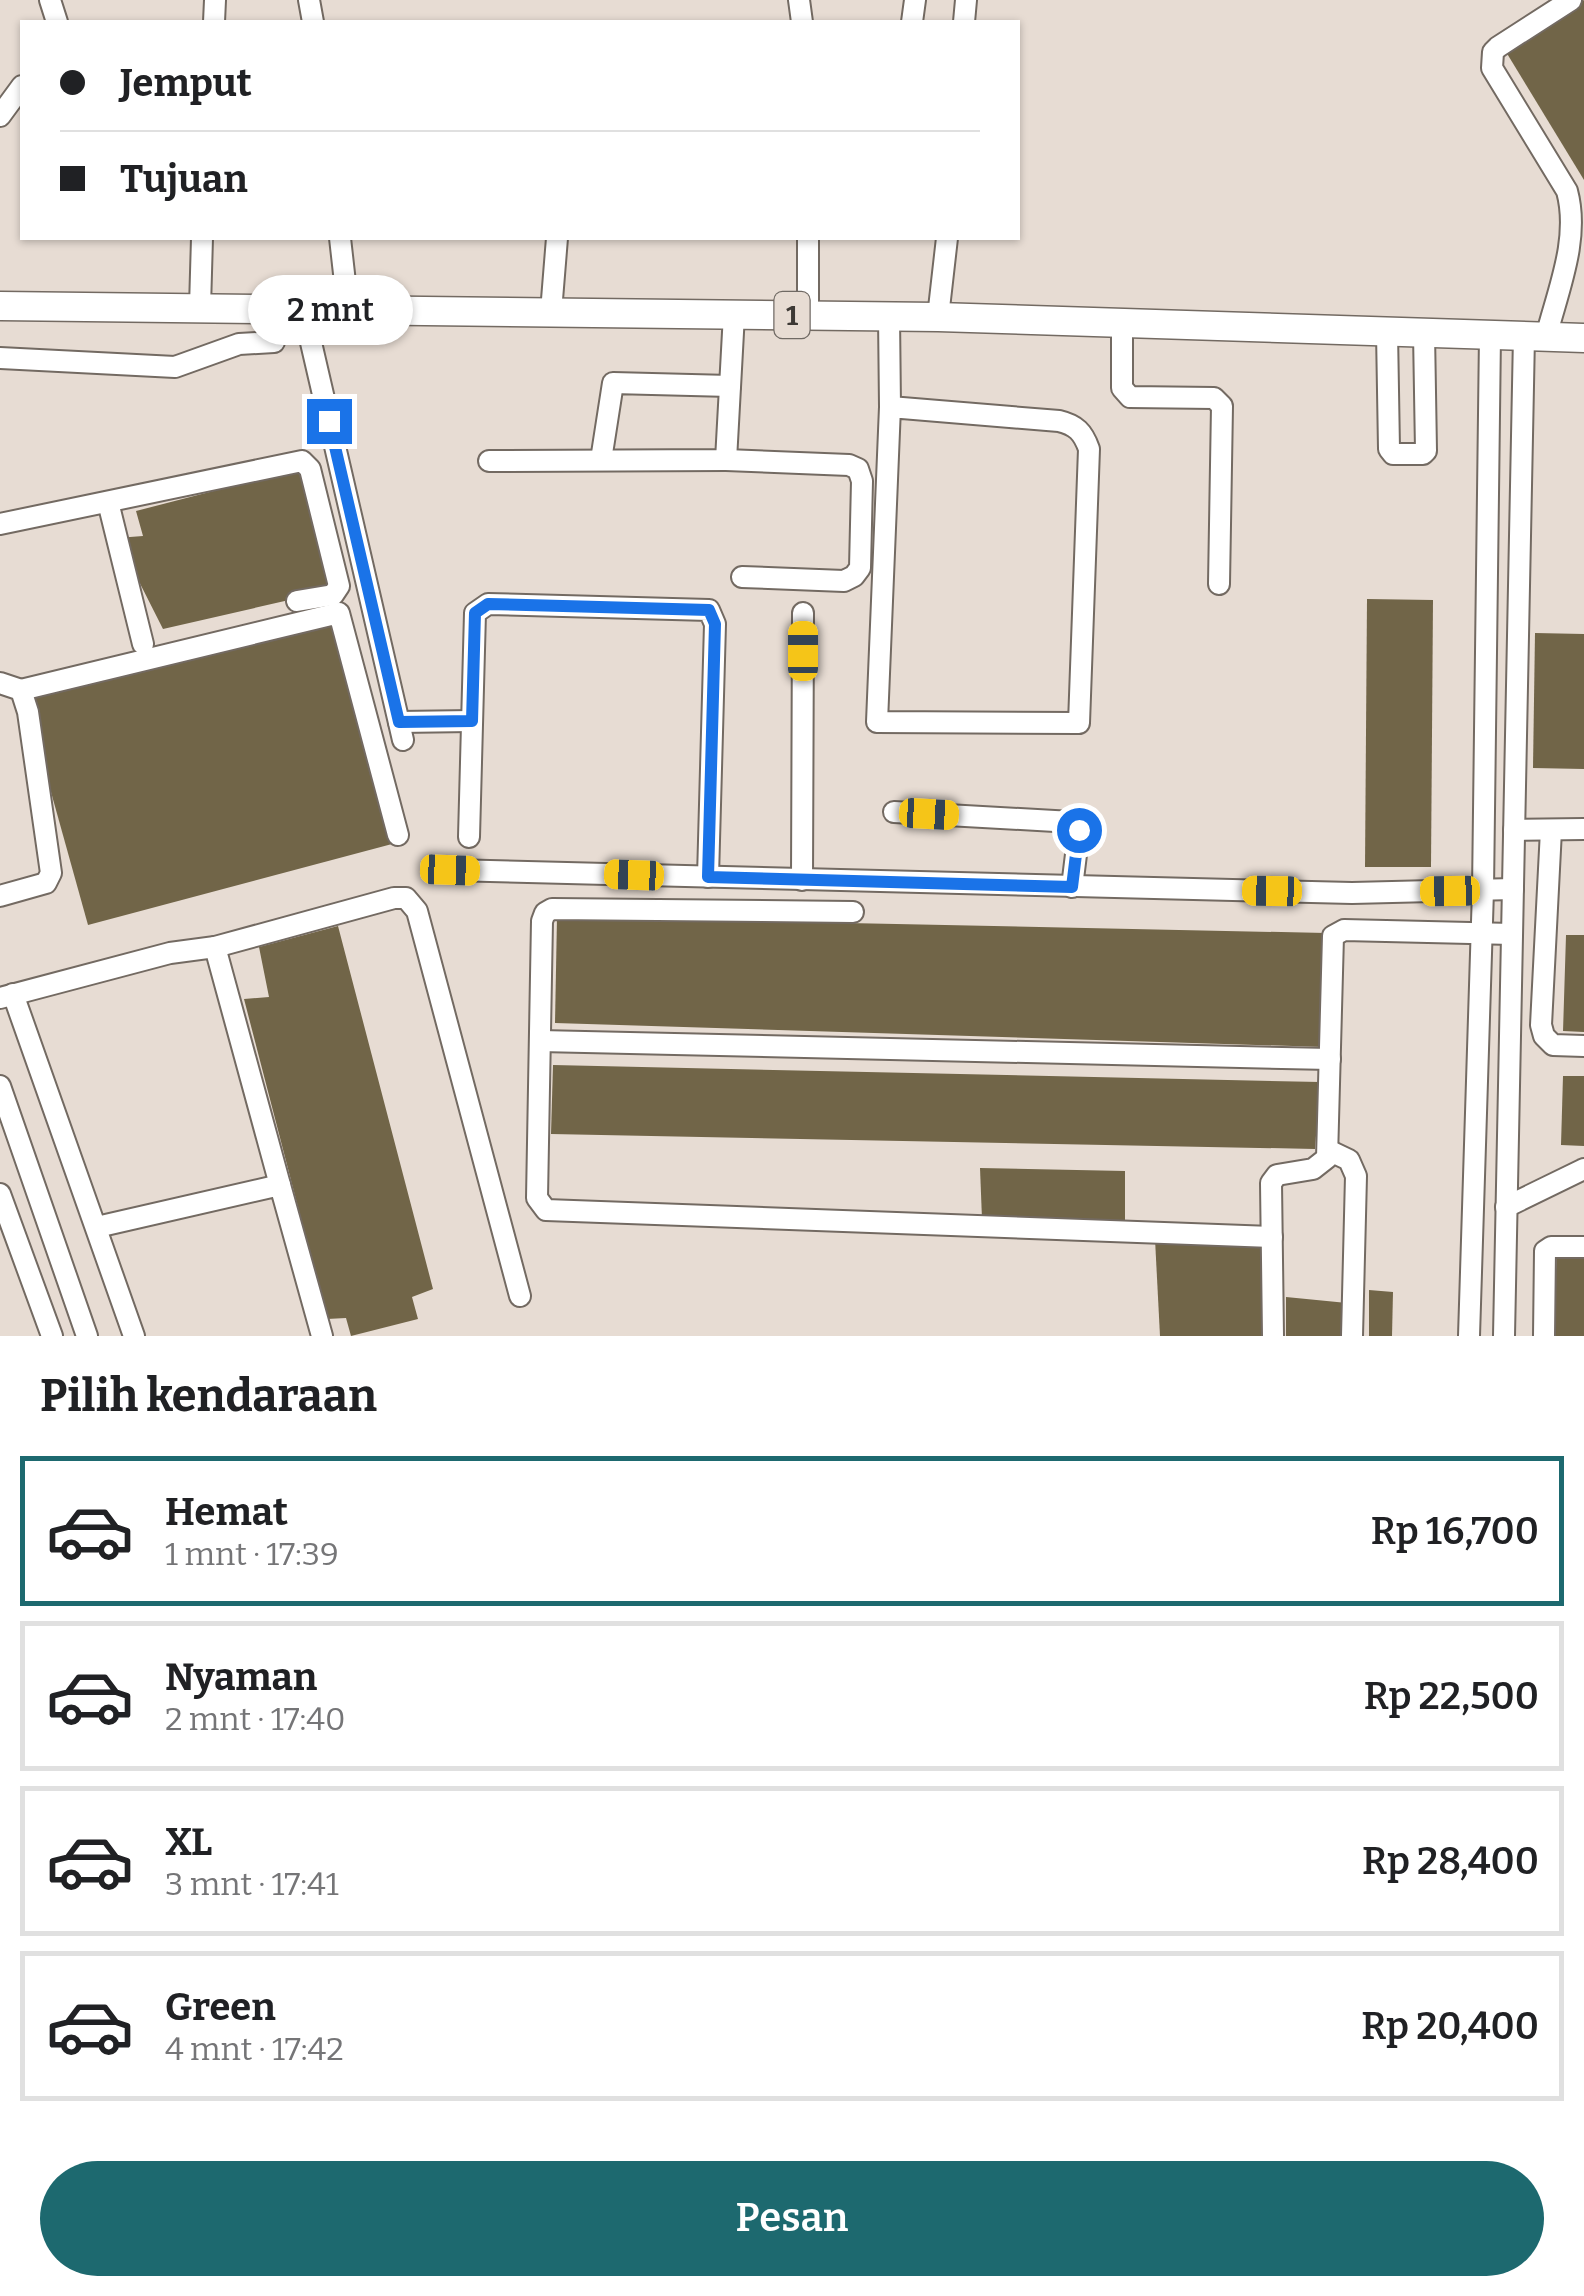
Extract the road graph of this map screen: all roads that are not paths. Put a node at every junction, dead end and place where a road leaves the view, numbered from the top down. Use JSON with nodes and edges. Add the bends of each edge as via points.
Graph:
{"nodes":[{"id":1,"x":1571,"y":0,"type":"edge"},
{"id":2,"x":20,"y":89,"type":"edge"},
{"id":3,"x":0,"y":116,"type":"edge"},
{"id":4,"x":202,"y":240,"type":"edge"},
{"id":5,"x":340,"y":240,"type":"edge"},
{"id":6,"x":557,"y":240,"type":"edge"},
{"id":7,"x":808,"y":240,"type":"edge"},
{"id":8,"x":948,"y":240,"type":"edge"},
{"id":9,"x":1584,"y":268,"type":"edge"},
{"id":10,"x":1562,"y":272,"type":"junction"},
{"id":11,"x":552,"y":295,"type":"junction"},
{"id":12,"x":0,"y":306,"type":"edge"},
{"id":13,"x":200,"y":306,"type":"junction"},
{"id":14,"x":303,"y":308,"type":"junction"},
{"id":15,"x":348,"y":309,"type":"junction"},
{"id":16,"x":734,"y":314,"type":"junction"},
{"id":17,"x":808,"y":315,"type":"junction"},
{"id":18,"x":889,"y":316,"type":"junction"},
{"id":19,"x":938,"y":317,"type":"junction"},
{"id":20,"x":1122,"y":323,"type":"junction"},
{"id":21,"x":1386,"y":332,"type":"junction"},
{"id":22,"x":1424,"y":333,"type":"junction"},
{"id":23,"x":1490,"y":335,"type":"junction"},
{"id":24,"x":1535,"y":336,"type":"junction"},
{"id":25,"x":1584,"y":338,"type":"edge"},
{"id":26,"x":274,"y":342,"type":"dead end"},
{"id":27,"x":0,"y":358,"type":"edge"},
{"id":28,"x":730,"y":386,"type":"junction"},
{"id":29,"x":890,"y":407,"type":"junction"},
{"id":30,"x":600,"y":460,"type":"junction"},
{"id":31,"x":726,"y":460,"type":"junction"},
{"id":32,"x":489,"y":461,"type":"dead end"},
{"id":33,"x":108,"y":502,"type":"junction"},
{"id":34,"x":0,"y":524,"type":"edge"},
{"id":35,"x":742,"y":577,"type":"dead end"},
{"id":36,"x":1219,"y":584,"type":"dead end"},
{"id":37,"x":298,"y":602,"type":"dead end"},
{"id":38,"x":803,"y":613,"type":"dead end"},
{"id":39,"x":143,"y":644,"type":"dead end"},
{"id":40,"x":0,"y":683,"type":"edge"},
{"id":41,"x":21,"y":690,"type":"junction"},
{"id":42,"x":472,"y":721,"type":"junction"},
{"id":43,"x":894,"y":812,"type":"dead end"},
{"id":44,"x":1584,"y":829,"type":"edge"},
{"id":45,"x":1514,"y":830,"type":"junction"},
{"id":46,"x":1551,"y":830,"type":"junction"},
{"id":47,"x":398,"y":835,"type":"dead end"},
{"id":48,"x":469,"y":838,"type":"dead end"},
{"id":49,"x":450,"y":870,"type":"dead end"},
{"id":50,"x":708,"y":877,"type":"junction"},
{"id":51,"x":802,"y":880,"type":"junction"},
{"id":52,"x":1072,"y":887,"type":"junction"},
{"id":53,"x":1513,"y":889,"type":"junction"},
{"id":54,"x":1484,"y":890,"type":"junction"},
{"id":55,"x":0,"y":896,"type":"edge"},
{"id":56,"x":853,"y":912,"type":"dead end"},
{"id":57,"x":1512,"y":934,"type":"junction"},
{"id":58,"x":1480,"y":935,"type":"junction"},
{"id":59,"x":215,"y":946,"type":"junction"},
{"id":60,"x":6,"y":996,"type":"edge"},
{"id":61,"x":540,"y":1041,"type":"junction"},
{"id":62,"x":1584,"y":1046,"type":"edge"},
{"id":63,"x":1330,"y":1059,"type":"junction"},
{"id":64,"x":0,"y":1086,"type":"edge"},
{"id":65,"x":1328,"y":1150,"type":"junction"},
{"id":66,"x":1584,"y":1169,"type":"edge"},
{"id":67,"x":29,"y":1176,"type":"junction"},
{"id":68,"x":0,"y":1184,"type":"edge"},
{"id":69,"x":280,"y":1184,"type":"junction"},
{"id":70,"x":0,"y":1194,"type":"edge"},
{"id":71,"x":1506,"y":1207,"type":"junction"},
{"id":72,"x":97,"y":1227,"type":"junction"},
{"id":73,"x":1272,"y":1237,"type":"junction"},
{"id":74,"x":1584,"y":1247,"type":"edge"},
{"id":75,"x":520,"y":1296,"type":"dead end"},
{"id":76,"x":52,"y":1336,"type":"edge"},
{"id":77,"x":87,"y":1336,"type":"edge"},
{"id":78,"x":134,"y":1336,"type":"edge"},
{"id":79,"x":322,"y":1336,"type":"edge"},
{"id":80,"x":1273,"y":1336,"type":"edge"},
{"id":81,"x":1352,"y":1336,"type":"edge"},
{"id":82,"x":1469,"y":1336,"type":"edge"},
{"id":83,"x":1504,"y":1336,"type":"edge"},
{"id":84,"x":1544,"y":1336,"type":"edge"}],
"edges":[{"from":1,"to":10,"type":"lane","via":[[1498,47],[1490,60],[1568,191],[1572,234]]},
{"from":2,"to":3,"type":"lane"},
{"from":4,"to":13,"type":"lane"},
{"from":5,"to":15,"type":"lane"},
{"from":6,"to":11,"type":"lane"},
{"from":7,"to":17,"type":"lane"},
{"from":8,"to":19,"type":"lane"},
{"from":9,"to":10,"type":"lane"},
{"from":10,"to":24,"type":"lane"},
{"from":11,"to":15,"type":"highway","number":"1"},
{"from":11,"to":16,"type":"highway","number":"1"},
{"from":12,"to":13,"type":"highway","number":"1"},
{"from":13,"to":14,"type":"highway","number":"1"},
{"from":14,"to":15,"type":"highway","number":"1"},
{"from":14,"to":42,"type":"lane","via":[[401,731]]},
{"from":16,"to":17,"type":"highway","number":"1"},
{"from":16,"to":28,"type":"lane"},
{"from":17,"to":18,"type":"highway","number":"1"},
{"from":18,"to":19,"type":"highway","number":"1"},
{"from":18,"to":29,"type":"lane"},
{"from":19,"to":20,"type":"highway","number":"1"},
{"from":20,"to":21,"type":"highway","number":"1"},
{"from":20,"to":36,"type":"lane","via":[[1126,394],[1214,398],[1222,406]]},
{"from":21,"to":22,"type":"highway","number":"1"},
{"from":21,"to":22,"type":"lane","via":[[1393,454],[1426,451]]},
{"from":22,"to":23,"type":"highway","number":"1"},
{"from":23,"to":24,"type":"highway","number":"1"},
{"from":23,"to":54,"type":"lane"},
{"from":24,"to":25,"type":"highway","number":"1"},
{"from":24,"to":45,"type":"lane"},
{"from":26,"to":27,"type":"lane","via":[[239,344],[174,367]]},
{"from":28,"to":30,"type":"lane","via":[[613,383]]},
{"from":28,"to":31,"type":"lane"},
{"from":29,"to":29,"type":"lane","via":[[877,722],[1079,723],[1085,438],[1059,420]]},
{"from":30,"to":31,"type":"lane"},
{"from":30,"to":32,"type":"lane"},
{"from":31,"to":35,"type":"lane","via":[[848,465],[862,481],[860,568],[854,576]]},
{"from":33,"to":34,"type":"lane"},
{"from":33,"to":37,"type":"lane","via":[[306,463],[339,586],[333,594]]},
{"from":33,"to":39,"type":"lane"},
{"from":38,"to":51,"type":"lane"},
{"from":40,"to":41,"type":"lane"},
{"from":41,"to":47,"type":"lane","via":[[339,613]]},
{"from":41,"to":55,"type":"lane","via":[[51,873],[46,884]]},
{"from":42,"to":48,"type":"lane"},
{"from":42,"to":50,"type":"lane","via":[[480,607],[712,611]]},
{"from":43,"to":52,"type":"lane","via":[[1072,822],[1079,830]]},
{"from":44,"to":46,"type":"lane"},
{"from":45,"to":46,"type":"lane"},
{"from":45,"to":53,"type":"lane"},
{"from":46,"to":62,"type":"lane","via":[[1541,1025],[1552,1045]]},
{"from":49,"to":50,"type":"lane"},
{"from":50,"to":51,"type":"lane"},
{"from":51,"to":52,"type":"lane"},
{"from":52,"to":54,"type":"lane"},
{"from":53,"to":54,"type":"lane"},
{"from":53,"to":57,"type":"lane"},
{"from":54,"to":58,"type":"lane"},
{"from":56,"to":61,"type":"lane","via":[[544,912]]},
{"from":57,"to":58,"type":"lane"},
{"from":57,"to":71,"type":"lane"},
{"from":58,"to":63,"type":"lane","via":[[1335,933]]},
{"from":58,"to":82,"type":"lane"},
{"from":59,"to":60,"type":"lane"},
{"from":59,"to":69,"type":"lane"},
{"from":59,"to":75,"type":"lane","via":[[394,898],[412,903]]},
{"from":60,"to":72,"type":"lane"},
{"from":61,"to":63,"type":"lane"},
{"from":61,"to":73,"type":"lane","via":[[537,1198],[546,1210]]},
{"from":63,"to":65,"type":"lane"},
{"from":64,"to":67,"type":"lane"},
{"from":65,"to":73,"type":"lane","via":[[1321,1166],[1274,1178]]},
{"from":65,"to":81,"type":"lane","via":[[1349,1160],[1356,1176]]},
{"from":66,"to":71,"type":"lane"},
{"from":67,"to":68,"type":"lane"},
{"from":67,"to":77,"type":"lane"},
{"from":69,"to":72,"type":"lane"},
{"from":69,"to":79,"type":"lane"},
{"from":70,"to":76,"type":"lane"},
{"from":71,"to":83,"type":"lane"},
{"from":72,"to":78,"type":"lane"},
{"from":73,"to":80,"type":"lane"},
{"from":74,"to":84,"type":"lane","via":[[1546,1251]]}]}
